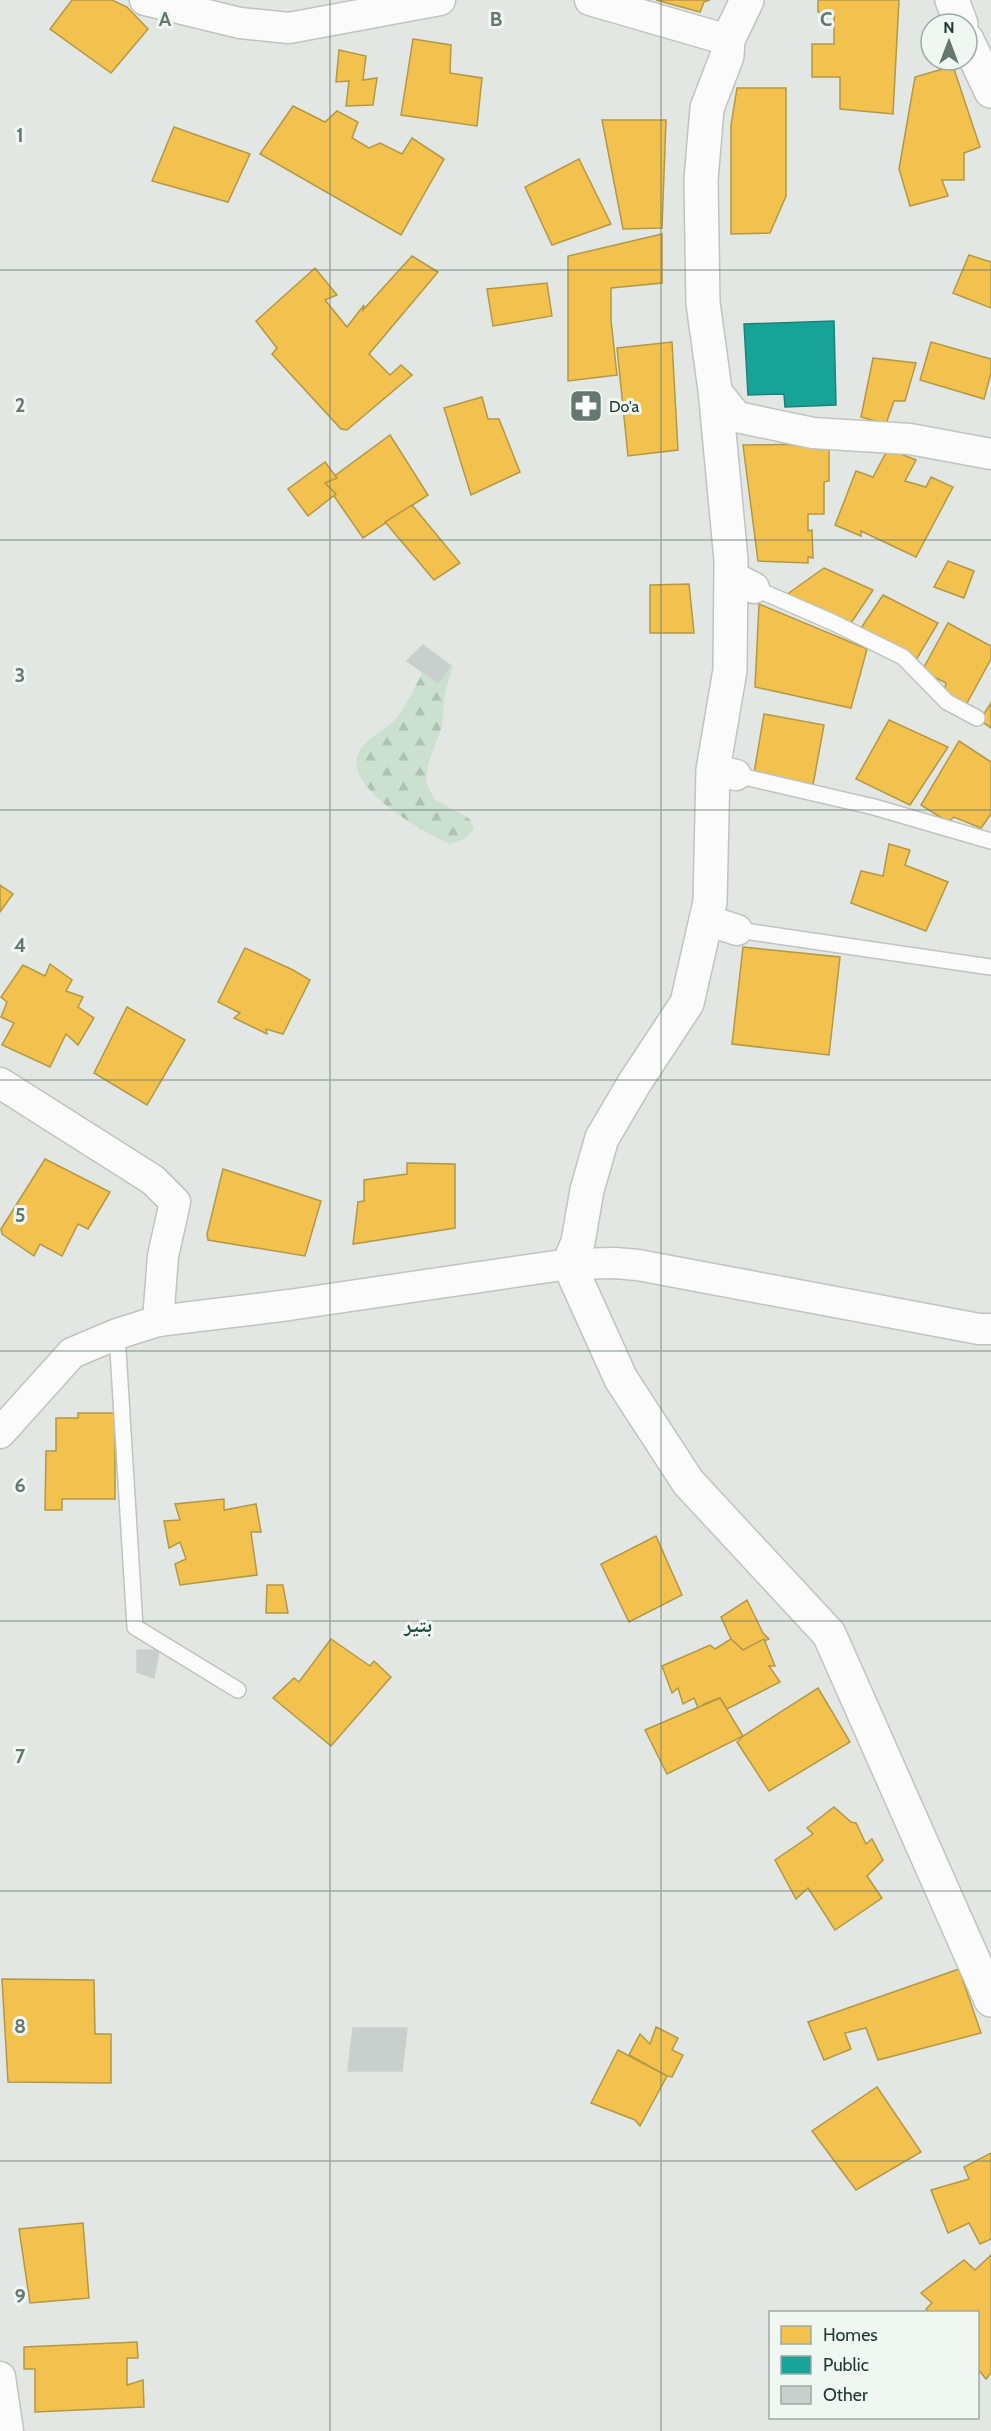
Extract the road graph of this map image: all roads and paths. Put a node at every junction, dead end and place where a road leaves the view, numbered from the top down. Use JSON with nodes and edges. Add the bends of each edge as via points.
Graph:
{"nodes":[{"id":1,"x":145,"y":0,"type":"edge"},
{"id":2,"x":440,"y":0,"type":"edge"},
{"id":3,"x":590,"y":0,"type":"edge"},
{"id":4,"x":747,"y":0,"type":"edge"},
{"id":5,"x":728,"y":40,"type":"junction"},
{"id":6,"x":979,"y":66,"type":"edge"},
{"id":7,"x":991,"y":92,"type":"edge"},
{"id":8,"x":715,"y":390,"type":"junction"},
{"id":9,"x":991,"y":454,"type":"edge"},
{"id":10,"x":743,"y":582,"type":"junction"},
{"id":11,"x":977,"y":718,"type":"dead end"},
{"id":12,"x":724,"y":772,"type":"junction"},
{"id":13,"x":991,"y":841,"type":"edge"},
{"id":14,"x":706,"y":920,"type":"junction"},
{"id":15,"x":737,"y":930,"type":"joint"},
{"id":16,"x":991,"y":967,"type":"edge"},
{"id":17,"x":0,"y":1083,"type":"edge"},
{"id":18,"x":569,"y":1264,"type":"junction"},
{"id":19,"x":158,"y":1321,"type":"junction"},
{"id":20,"x":991,"y":1329,"type":"edge"},
{"id":21,"x":117,"y":1334,"type":"junction"},
{"id":22,"x":0,"y":1433,"type":"edge"},
{"id":23,"x":238,"y":1689,"type":"dead end"},
{"id":24,"x":991,"y":2000,"type":"edge"},
{"id":25,"x":0,"y":2377,"type":"edge"},
{"id":26,"x":8,"y":2431,"type":"edge"}],
"edges":[{"from":1,"to":2,"type":"street","via":[[240,23],[289,28]]},
{"from":3,"to":5,"type":"street"},
{"from":4,"to":5,"type":"street"},
{"from":5,"to":8,"type":"street","via":[[727,56],[707,108],[701,180],[703,303]]},
{"from":6,"to":7,"type":"street"},
{"from":8,"to":9,"type":"street","via":[[737,417],[813,433],[910,439]]},
{"from":8,"to":10,"type":"street"},
{"from":10,"to":11,"type":"lane","via":[[903,657],[947,702]]},
{"from":10,"to":12,"type":"street","via":[[730,670]]},
{"from":12,"to":13,"type":"lane","via":[[874,807]]},
{"from":12,"to":14,"type":"street"},
{"from":14,"to":15,"type":"street"},
{"from":14,"to":18,"type":"street","via":[[687,1002],[602,1138],[578,1242]]},
{"from":15,"to":16,"type":"lane"},
{"from":17,"to":19,"type":"street","via":[[153,1180],[175,1202],[163,1256]]},
{"from":18,"to":19,"type":"street"},
{"from":18,"to":20,"type":"street","via":[[638,1265]]},
{"from":18,"to":24,"type":"street","via":[[621,1379],[688,1482],[829,1634]]},
{"from":19,"to":21,"type":"street"},
{"from":21,"to":22,"type":"street","via":[[72,1353]]},
{"from":21,"to":23,"type":"lane","via":[[135,1627]]},
{"from":25,"to":26,"type":"street"}]}
